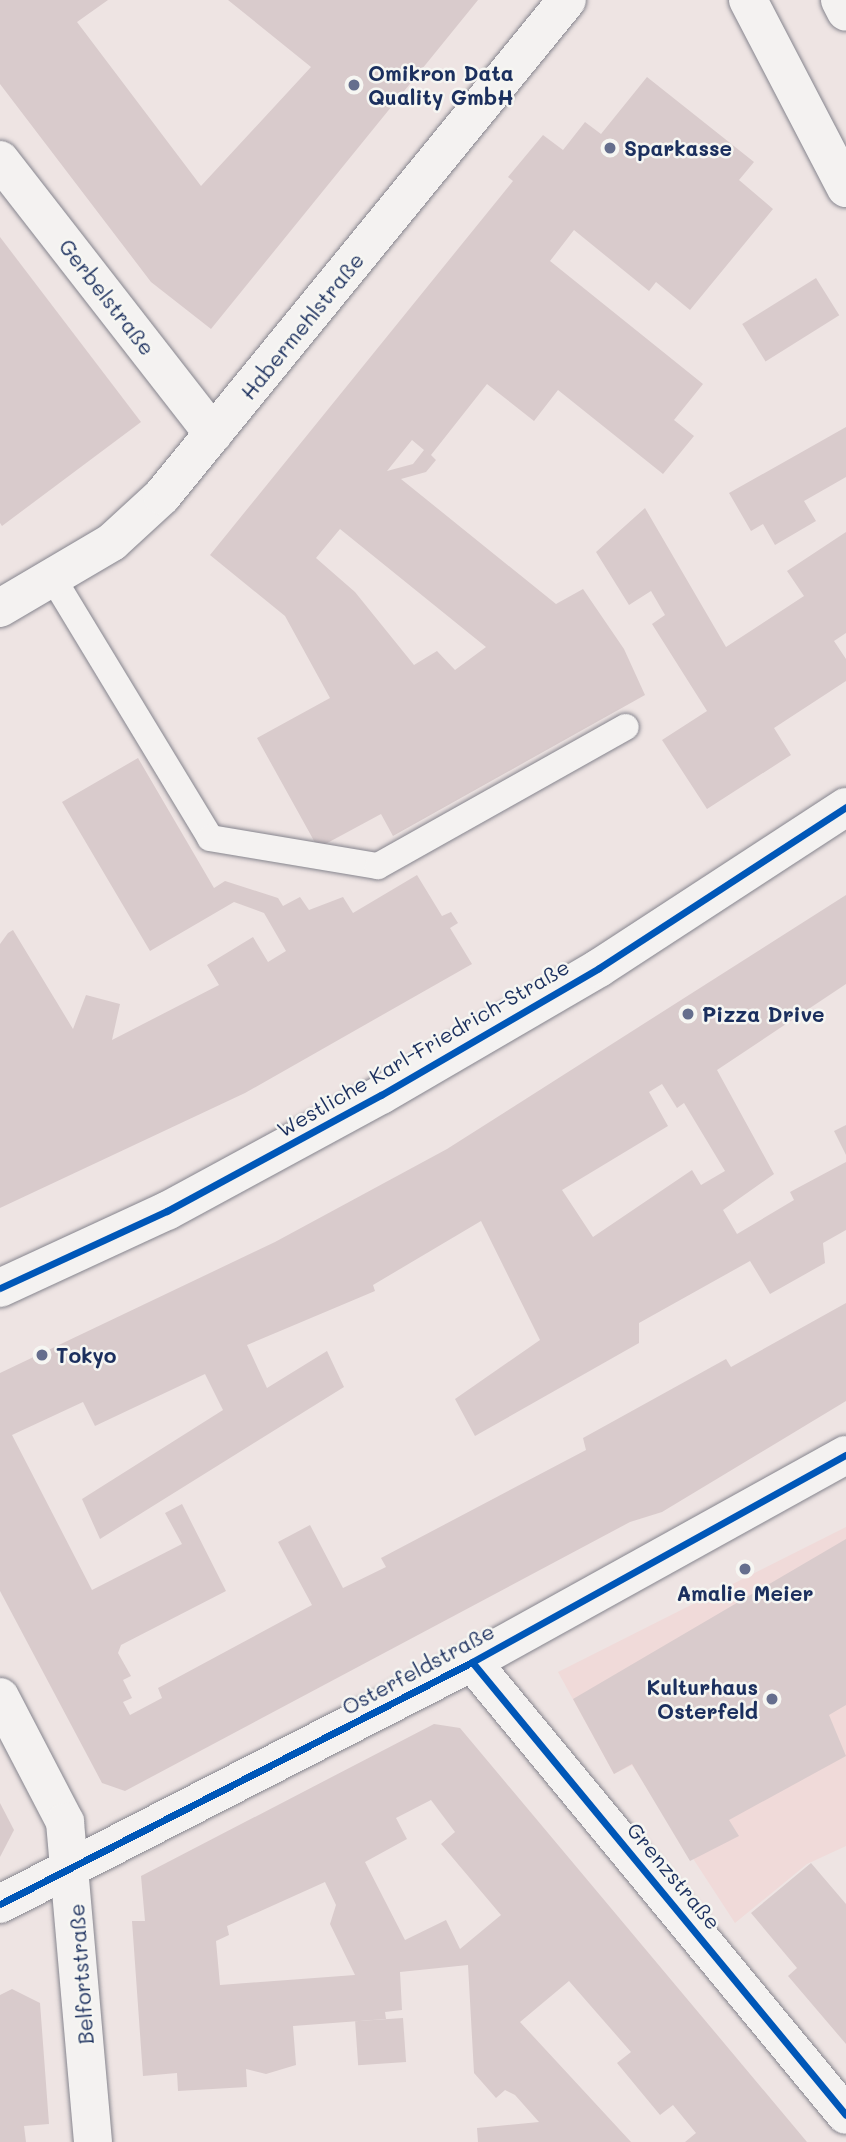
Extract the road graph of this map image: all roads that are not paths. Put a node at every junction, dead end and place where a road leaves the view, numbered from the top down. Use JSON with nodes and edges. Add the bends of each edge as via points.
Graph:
{"nodes":[{"id":1,"x":840,"y":0,"type":"edge"},
{"id":2,"x":569,"y":1,"type":"edge"},
{"id":3,"x":744,"y":4,"type":"edge"},
{"id":4,"x":846,"y":12,"type":"edge"},
{"id":5,"x":0,"y":160,"type":"edge"},
{"id":6,"x":846,"y":188,"type":"edge"},
{"id":7,"x":213,"y":434,"type":"junction"},
{"id":8,"x":54,"y":580,"type":"junction"},
{"id":9,"x":0,"y":608,"type":"edge"},
{"id":10,"x":626,"y":727,"type":"dead end"},
{"id":11,"x":846,"y":807,"type":"edge"},
{"id":12,"x":0,"y":1288,"type":"edge"},
{"id":13,"x":846,"y":1455,"type":"edge"},
{"id":14,"x":472,"y":1662,"type":"junction"},
{"id":15,"x":0,"y":1697,"type":"edge"},
{"id":16,"x":73,"y":1866,"type":"junction"},
{"id":17,"x":0,"y":1904,"type":"edge"},
{"id":18,"x":846,"y":2115,"type":"edge"},
{"id":19,"x":93,"y":2142,"type":"edge"}],
"edges":[{"from":1,"to":4,"type":"street"},
{"from":2,"to":7,"type":"street","name":"Habermehlstraße"},
{"from":3,"to":6,"type":"street"},
{"from":5,"to":7,"type":"street","name":"Gerbelstraße"},
{"from":7,"to":8,"type":"street","name":"Habermehlstraße","via":[[113,542]]},
{"from":8,"to":9,"type":"street","name":"Habermehlstraße"},
{"from":8,"to":10,"type":"lane","via":[[210,838],[379,866]]},
{"from":11,"to":12,"type":"street","name":"Westliche Karl-Friedrich-Straße","via":[[599,968],[381,1095],[167,1211]]},
{"from":13,"to":14,"type":"street","name":"Osterfeldstraße"},
{"from":14,"to":16,"type":"street","name":"Osterfeldstraße"},
{"from":14,"to":18,"type":"street","name":"Grenzstraße"},
{"from":15,"to":16,"type":"street","name":"Belfortstraße","via":[[65,1822]]},
{"from":16,"to":17,"type":"street","name":"Osterfeldstraße"},
{"from":16,"to":19,"type":"street","name":"Belfortstraße"}]}
